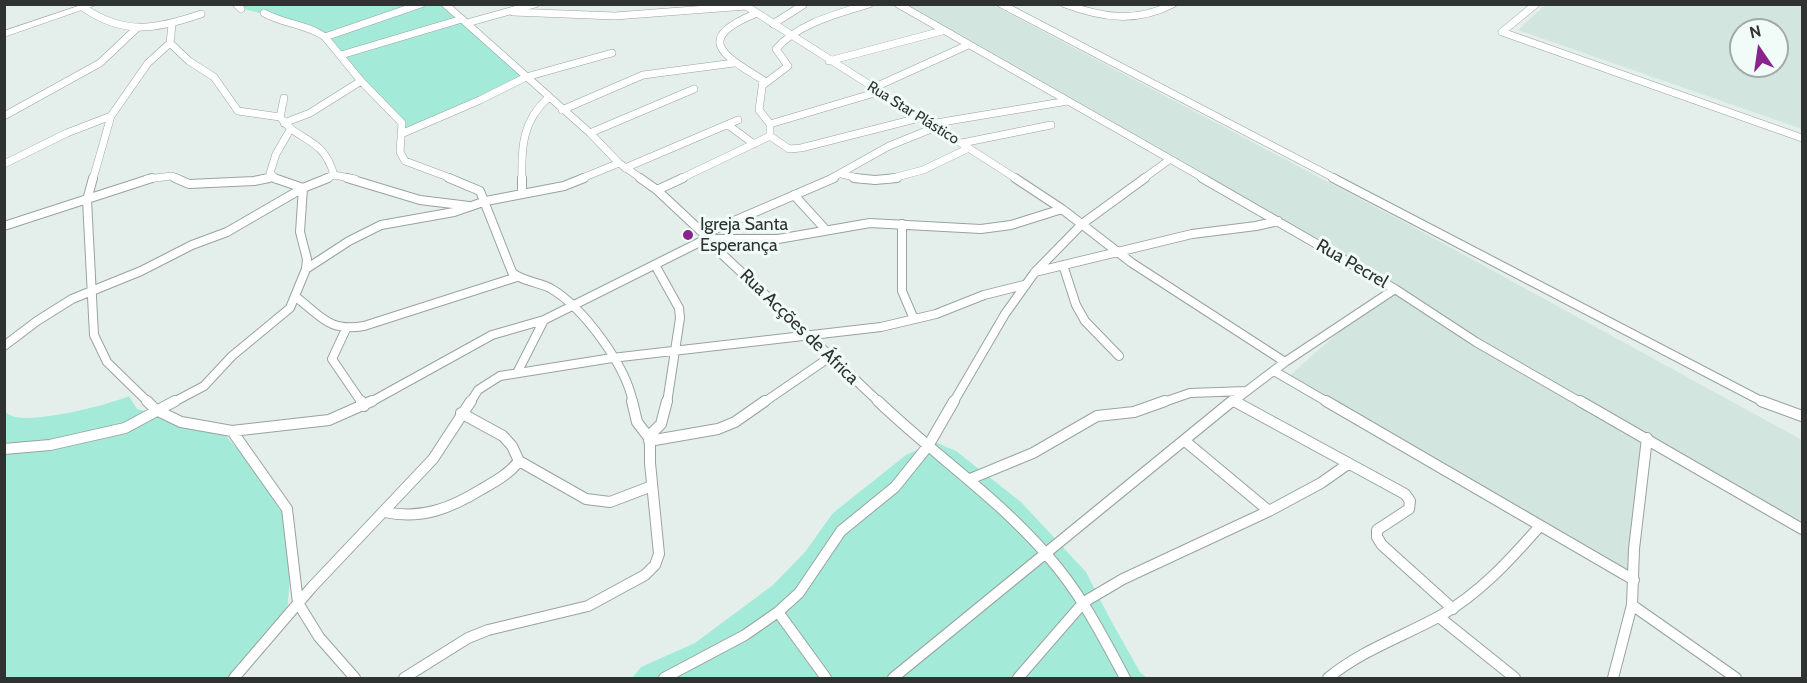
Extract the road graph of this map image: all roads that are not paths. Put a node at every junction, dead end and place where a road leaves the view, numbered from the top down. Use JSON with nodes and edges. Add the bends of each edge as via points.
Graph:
{"nodes":[{"id":1,"x":95,"y":4,"type":"edge"},
{"id":2,"x":421,"y":4,"type":"edge"},
{"id":3,"x":445,"y":4,"type":"edge"},
{"id":4,"x":536,"y":4,"type":"edge"},
{"id":5,"x":869,"y":4,"type":"edge"},
{"id":6,"x":897,"y":4,"type":"edge"},
{"id":7,"x":1001,"y":4,"type":"edge"},
{"id":8,"x":1065,"y":4,"type":"edge"},
{"id":9,"x":1173,"y":4,"type":"edge"},
{"id":10,"x":1536,"y":4,"type":"edge"},
{"id":11,"x":744,"y":5,"type":"edge"},
{"id":12,"x":803,"y":5,"type":"edge"},
{"id":13,"x":84,"y":8,"type":"junction"},
{"id":14,"x":513,"y":12,"type":"junction"},
{"id":15,"x":264,"y":13,"type":"dead end"},
{"id":16,"x":757,"y":13,"type":"junction"},
{"id":17,"x":201,"y":14,"type":"dead end"},
{"id":18,"x":464,"y":21,"type":"junction"},
{"id":19,"x":773,"y":24,"type":"junction"},
{"id":20,"x":172,"y":25,"type":"junction"},
{"id":21,"x":138,"y":27,"type":"junction"},
{"id":22,"x":942,"y":31,"type":"junction"},
{"id":23,"x":4,"y":34,"type":"edge"},
{"id":24,"x":788,"y":35,"type":"junction"},
{"id":25,"x":325,"y":37,"type":"junction"},
{"id":26,"x":170,"y":43,"type":"junction"},
{"id":27,"x":968,"y":45,"type":"junction"},
{"id":28,"x":612,"y":53,"type":"dead end"},
{"id":29,"x":341,"y":55,"type":"junction"},
{"id":30,"x":829,"y":61,"type":"junction"},
{"id":31,"x":734,"y":63,"type":"junction"},
{"id":32,"x":526,"y":77,"type":"junction"},
{"id":33,"x":361,"y":81,"type":"junction"},
{"id":34,"x":763,"y":85,"type":"junction"},
{"id":35,"x":694,"y":89,"type":"dead end"},
{"id":36,"x":876,"y":90,"type":"junction"},
{"id":37,"x":284,"y":98,"type":"dead end"},
{"id":38,"x":548,"y":98,"type":"junction"},
{"id":39,"x":1068,"y":101,"type":"junction"},
{"id":40,"x":562,"y":110,"type":"junction"},
{"id":41,"x":4,"y":116,"type":"edge"},
{"id":42,"x":111,"y":116,"type":"junction"},
{"id":43,"x":919,"y":118,"type":"junction"},
{"id":44,"x":282,"y":120,"type":"junction"},
{"id":45,"x":738,"y":120,"type":"dead end"},
{"id":46,"x":770,"y":124,"type":"junction"},
{"id":47,"x":728,"y":125,"type":"junction"},
{"id":48,"x":1051,"y":125,"type":"dead end"},
{"id":49,"x":933,"y":126,"type":"junction"},
{"id":50,"x":290,"y":130,"type":"junction"},
{"id":51,"x":590,"y":133,"type":"junction"},
{"id":52,"x":401,"y":134,"type":"junction"},
{"id":53,"x":770,"y":136,"type":"junction"},
{"id":54,"x":1803,"y":138,"type":"edge"},
{"id":55,"x":754,"y":144,"type":"junction"},
{"id":56,"x":965,"y":146,"type":"junction"},
{"id":57,"x":1169,"y":160,"type":"junction"},
{"id":58,"x":4,"y":164,"type":"edge"},
{"id":59,"x":622,"y":165,"type":"junction"},
{"id":60,"x":842,"y":174,"type":"junction"},
{"id":61,"x":334,"y":175,"type":"junction"},
{"id":62,"x":272,"y":177,"type":"junction"},
{"id":63,"x":303,"y":188,"type":"junction"},
{"id":64,"x":657,"y":190,"type":"junction"},
{"id":65,"x":522,"y":193,"type":"junction"},
{"id":66,"x":794,"y":195,"type":"junction"},
{"id":67,"x":87,"y":200,"type":"junction"},
{"id":68,"x":486,"y":201,"type":"junction"},
{"id":69,"x":469,"y":206,"type":"junction"},
{"id":70,"x":1062,"y":209,"type":"junction"},
{"id":71,"x":1278,"y":221,"type":"junction"},
{"id":72,"x":902,"y":224,"type":"junction"},
{"id":73,"x":1082,"y":224,"type":"junction"},
{"id":74,"x":4,"y":226,"type":"edge"},
{"id":75,"x":826,"y":230,"type":"junction"},
{"id":76,"x":705,"y":237,"type":"junction"},
{"id":77,"x":1118,"y":251,"type":"junction"},
{"id":78,"x":656,"y":265,"type":"junction"},
{"id":79,"x":1063,"y":265,"type":"junction"},
{"id":80,"x":306,"y":269,"type":"junction"},
{"id":81,"x":1035,"y":272,"type":"junction"},
{"id":82,"x":517,"y":276,"type":"junction"},
{"id":83,"x":1024,"y":285,"type":"junction"},
{"id":84,"x":1395,"y":289,"type":"junction"},
{"id":85,"x":92,"y":290,"type":"junction"},
{"id":86,"x":296,"y":297,"type":"junction"},
{"id":87,"x":569,"y":305,"type":"junction"},
{"id":88,"x":914,"y":319,"type":"junction"},
{"id":89,"x":544,"y":320,"type":"junction"},
{"id":90,"x":346,"y":330,"type":"junction"},
{"id":91,"x":811,"y":336,"type":"junction"},
{"id":92,"x":4,"y":346,"type":"edge"},
{"id":93,"x":674,"y":351,"type":"junction"},
{"id":94,"x":1119,"y":356,"type":"dead end"},
{"id":95,"x":830,"y":357,"type":"junction"},
{"id":96,"x":612,"y":358,"type":"junction"},
{"id":97,"x":1285,"y":362,"type":"junction"},
{"id":98,"x":1274,"y":371,"type":"junction"},
{"id":99,"x":517,"y":373,"type":"junction"},
{"id":100,"x":1247,"y":391,"type":"junction"},
{"id":101,"x":1233,"y":400,"type":"junction"},
{"id":102,"x":364,"y":406,"type":"junction"},
{"id":103,"x":156,"y":410,"type":"junction"},
{"id":104,"x":461,"y":413,"type":"junction"},
{"id":105,"x":1803,"y":416,"type":"edge"},
{"id":106,"x":232,"y":431,"type":"junction"},
{"id":107,"x":649,"y":438,"type":"junction"},
{"id":108,"x":1647,"y":438,"type":"junction"},
{"id":109,"x":1185,"y":441,"type":"junction"},
{"id":110,"x":928,"y":446,"type":"junction"},
{"id":111,"x":4,"y":449,"type":"edge"},
{"id":112,"x":519,"y":461,"type":"junction"},
{"id":113,"x":1348,"y":464,"type":"junction"},
{"id":114,"x":970,"y":479,"type":"junction"},
{"id":115,"x":652,"y":486,"type":"junction"},
{"id":116,"x":1269,"y":511,"type":"junction"},
{"id":117,"x":385,"y":512,"type":"junction"},
{"id":118,"x":1539,"y":527,"type":"junction"},
{"id":119,"x":1803,"y":529,"type":"edge"},
{"id":120,"x":1047,"y":554,"type":"junction"},
{"id":121,"x":1634,"y":580,"type":"junction"},
{"id":122,"x":1084,"y":602,"type":"junction"},
{"id":123,"x":298,"y":603,"type":"junction"},
{"id":124,"x":1632,"y":605,"type":"junction"},
{"id":125,"x":1453,"y":609,"type":"junction"},
{"id":126,"x":778,"y":612,"type":"junction"},
{"id":127,"x":1439,"y":617,"type":"junction"},
{"id":128,"x":234,"y":678,"type":"edge"},
{"id":129,"x":355,"y":678,"type":"edge"},
{"id":130,"x":404,"y":678,"type":"edge"},
{"id":131,"x":664,"y":678,"type":"edge"},
{"id":132,"x":826,"y":678,"type":"edge"},
{"id":133,"x":893,"y":678,"type":"edge"},
{"id":134,"x":1018,"y":678,"type":"edge"},
{"id":135,"x":1125,"y":678,"type":"edge"},
{"id":136,"x":1328,"y":678,"type":"edge"},
{"id":137,"x":1515,"y":678,"type":"edge"},
{"id":138,"x":1613,"y":678,"type":"edge"},
{"id":139,"x":1736,"y":678,"type":"edge"}],
"edges":[{"from":1,"to":13,"type":"main road"},
{"from":2,"to":25,"type":"street"},
{"from":3,"to":18,"type":"street","name":"Rua Acções de África"},
{"from":4,"to":14,"type":"street"},
{"from":5,"to":24,"type":"street"},
{"from":6,"to":22,"type":"street","name":"Rua Pecrel"},
{"from":7,"to":105,"type":"street","via":[[1762,402]]},
{"from":8,"to":9,"type":"street","via":[[1125,19],[1160,13]]},
{"from":10,"to":54,"type":"street","via":[[1503,32]]},
{"from":11,"to":14,"type":"street","via":[[615,16]]},
{"from":11,"to":16,"type":"street","name":"Rua Star Plástico"},
{"from":12,"to":19,"type":"street"},
{"from":13,"to":21,"type":"street","via":[[106,22]]},
{"from":13,"to":23,"type":"main road"},
{"from":14,"to":18,"type":"street"},
{"from":15,"to":25,"type":"street"},
{"from":16,"to":19,"type":"street","name":"Rua Star Plástico"},
{"from":16,"to":31,"type":"street","via":[[734,22],[718,36],[722,53]]},
{"from":17,"to":20,"type":"street"},
{"from":18,"to":29,"type":"street"},
{"from":18,"to":32,"type":"street","name":"Rua Acções de África"},
{"from":19,"to":24,"type":"street","name":"Rua Star Plástico"},
{"from":20,"to":21,"type":"street"},
{"from":20,"to":26,"type":"street"},
{"from":21,"to":41,"type":"street","via":[[100,63]]},
{"from":22,"to":27,"type":"street","name":"Rua Pecrel"},
{"from":22,"to":30,"type":"street"},
{"from":24,"to":30,"type":"street","name":"Rua Star Plástico"},
{"from":24,"to":34,"type":"street","via":[[776,49],[788,66]]},
{"from":25,"to":29,"type":"street"},
{"from":26,"to":42,"type":"street","via":[[148,63]]},
{"from":26,"to":44,"type":"street","via":[[214,77],[238,111]]},
{"from":27,"to":36,"type":"street"},
{"from":27,"to":39,"type":"street","name":"Rua Pecrel"},
{"from":28,"to":32,"type":"street"},
{"from":29,"to":33,"type":"street"},
{"from":30,"to":36,"type":"street","name":"Rua Star Plástico"},
{"from":31,"to":34,"type":"street","via":[[763,80]]},
{"from":31,"to":40,"type":"street","via":[[643,75]]},
{"from":32,"to":38,"type":"street","name":"Rua Acções de África"},
{"from":32,"to":52,"type":"street"},
{"from":33,"to":44,"type":"street","via":[[310,113]]},
{"from":33,"to":52,"type":"street","via":[[402,123]]},
{"from":34,"to":46,"type":"street","via":[[759,110]]},
{"from":35,"to":51,"type":"street"},
{"from":36,"to":43,"type":"street","name":"Rua Star Plástico"},
{"from":36,"to":46,"type":"street"},
{"from":37,"to":44,"type":"street"},
{"from":38,"to":40,"type":"street","name":"Rua Acções de África"},
{"from":38,"to":65,"type":"street","via":[[533,111],[524,131]]},
{"from":39,"to":49,"type":"street"},
{"from":39,"to":57,"type":"street","name":"Rua Pecrel"},
{"from":40,"to":51,"type":"street","name":"Rua Acções de África"},
{"from":42,"to":58,"type":"street"},
{"from":42,"to":67,"type":"street"},
{"from":43,"to":49,"type":"street","name":"Rua Star Plástico"},
{"from":43,"to":53,"type":"street","via":[[801,148],[789,149]]},
{"from":44,"to":50,"type":"street"},
{"from":45,"to":47,"type":"street"},
{"from":46,"to":53,"type":"street"},
{"from":47,"to":55,"type":"street"},
{"from":47,"to":59,"type":"street"},
{"from":48,"to":56,"type":"street"},
{"from":49,"to":56,"type":"street","name":"Rua Star Plástico"},
{"from":49,"to":60,"type":"street"},
{"from":50,"to":61,"type":"street","via":[[315,142],[329,159]]},
{"from":50,"to":62,"type":"street","via":[[276,154]]},
{"from":51,"to":59,"type":"street","name":"Rua Acções de África"},
{"from":52,"to":68,"type":"street","via":[[401,157],[409,164],[472,185]]},
{"from":53,"to":55,"type":"street"},
{"from":55,"to":64,"type":"street"},
{"from":56,"to":60,"type":"street","via":[[920,172],[901,177],[868,182]]},
{"from":56,"to":70,"type":"street","name":"Rua Star Plástico"},
{"from":57,"to":71,"type":"street","name":"Rua Pecrel"},
{"from":57,"to":73,"type":"street"},
{"from":59,"to":64,"type":"street","name":"Rua Acções de África"},
{"from":59,"to":65,"type":"street","via":[[573,183]]},
{"from":60,"to":66,"type":"street"},
{"from":61,"to":63,"type":"street"},
{"from":61,"to":69,"type":"street","via":[[420,200]]},
{"from":62,"to":63,"type":"street"},
{"from":62,"to":67,"type":"street","via":[[189,184],[172,176],[154,177]]},
{"from":63,"to":80,"type":"street","via":[[300,232]]},
{"from":63,"to":85,"type":"street","via":[[227,232]]},
{"from":64,"to":76,"type":"street","name":"Rua Acções de África"},
{"from":65,"to":68,"type":"street"},
{"from":66,"to":75,"type":"street"},
{"from":66,"to":76,"type":"street"},
{"from":67,"to":74,"type":"street"},
{"from":67,"to":85,"type":"street"},
{"from":68,"to":69,"type":"street"},
{"from":68,"to":82,"type":"street","via":[[507,263]]},
{"from":69,"to":80,"type":"street","via":[[381,225]]},
{"from":70,"to":72,"type":"street","via":[[994,228]]},
{"from":70,"to":73,"type":"street","name":"Rua Star Plástico"},
{"from":71,"to":77,"type":"street","via":[[1246,230],[1209,230]]},
{"from":71,"to":84,"type":"street","name":"Rua Pecrel"},
{"from":72,"to":75,"type":"street","via":[[854,224]]},
{"from":72,"to":88,"type":"street","via":[[902,291]]},
{"from":73,"to":77,"type":"street","name":"Rua Star Plástico"},
{"from":73,"to":81,"type":"street"},
{"from":75,"to":76,"type":"street","via":[[777,239]]},
{"from":76,"to":78,"type":"street"},
{"from":76,"to":91,"type":"street","name":"Rua Acções de África"},
{"from":77,"to":79,"type":"street"},
{"from":77,"to":97,"type":"street","name":"Rua Star Plástico"},
{"from":78,"to":87,"type":"street"},
{"from":78,"to":93,"type":"street","via":[[679,308]]},
{"from":79,"to":81,"type":"street"},
{"from":79,"to":94,"type":"street","via":[[1085,321]]},
{"from":80,"to":86,"type":"street"},
{"from":81,"to":83,"type":"street"},
{"from":82,"to":87,"type":"street","via":[[542,281]]},
{"from":82,"to":90,"type":"street"},
{"from":83,"to":88,"type":"street"},
{"from":83,"to":110,"type":"street"},
{"from":84,"to":97,"type":"street"},
{"from":84,"to":108,"type":"street","name":"Rua Pecrel","via":[[1476,342]]},
{"from":85,"to":92,"type":"street","via":[[56,308]]},
{"from":85,"to":103,"type":"street","via":[[94,335],[107,362]]},
{"from":86,"to":90,"type":"street","via":[[334,326]]},
{"from":86,"to":103,"type":"street","via":[[284,313],[232,356],[204,386]]},
{"from":87,"to":89,"type":"street"},
{"from":87,"to":96,"type":"street","via":[[590,324]]},
{"from":88,"to":91,"type":"street"},
{"from":89,"to":99,"type":"street"},
{"from":89,"to":102,"type":"street","via":[[492,335]]},
{"from":90,"to":102,"type":"street","via":[[332,359]]},
{"from":91,"to":93,"type":"street"},
{"from":91,"to":95,"type":"street","name":"Rua Acções de África"},
{"from":93,"to":96,"type":"street"},
{"from":93,"to":107,"type":"street","via":[[665,415]]},
{"from":95,"to":107,"type":"street","via":[[735,422],[718,429]]},
{"from":95,"to":110,"type":"street","name":"Rua Acções de África"},
{"from":96,"to":99,"type":"street"},
{"from":96,"to":107,"type":"street","via":[[633,398],[636,420]]},
{"from":97,"to":98,"type":"street"},
{"from":98,"to":100,"type":"street"},
{"from":98,"to":118,"type":"street"},
{"from":99,"to":104,"type":"street","via":[[488,382]]},
{"from":100,"to":101,"type":"street"},
{"from":100,"to":114,"type":"street","via":[[1190,393],[1120,415],[1096,416],[1033,453]]},
{"from":101,"to":109,"type":"street"},
{"from":101,"to":113,"type":"street"},
{"from":102,"to":106,"type":"street","via":[[329,420]]},
{"from":103,"to":106,"type":"street","via":[[181,422]]},
{"from":103,"to":111,"type":"street","via":[[141,421],[104,434],[50,446]]},
{"from":104,"to":112,"type":"street","via":[[503,436]]},
{"from":104,"to":117,"type":"street","via":[[442,447]]},
{"from":106,"to":123,"type":"street","via":[[287,509]]},
{"from":107,"to":115,"type":"street"},
{"from":108,"to":119,"type":"street","name":"Rua Pecrel"},
{"from":108,"to":121,"type":"street"},
{"from":109,"to":116,"type":"street"},
{"from":109,"to":120,"type":"street"},
{"from":110,"to":114,"type":"street","name":"Rua Acções de África"},
{"from":110,"to":126,"type":"street","via":[[895,487],[841,531],[799,593]]},
{"from":112,"to":115,"type":"street","via":[[573,494],[598,502],[619,500]]},
{"from":112,"to":117,"type":"street","via":[[500,482],[447,509],[415,517]]},
{"from":113,"to":116,"type":"street"},
{"from":113,"to":125,"type":"street","via":[[1392,485],[1408,498],[1409,509],[1377,530],[1377,537]]},
{"from":114,"to":120,"type":"street","name":"Rua Acções de África"},
{"from":115,"to":130,"type":"street","via":[[659,554],[645,575],[588,606],[468,638]]},
{"from":116,"to":122,"type":"street","via":[[1123,579]]},
{"from":117,"to":123,"type":"street"},
{"from":118,"to":121,"type":"street"},
{"from":118,"to":125,"type":"street"},
{"from":120,"to":122,"type":"street","name":"Rua Acções de África"},
{"from":120,"to":133,"type":"street"},
{"from":121,"to":124,"type":"street"},
{"from":122,"to":134,"type":"street"},
{"from":122,"to":135,"type":"street","name":"Rua Acções de África"},
{"from":123,"to":128,"type":"street"},
{"from":123,"to":129,"type":"street","via":[[319,637]]},
{"from":124,"to":138,"type":"street"},
{"from":124,"to":139,"type":"street"},
{"from":125,"to":127,"type":"street"},
{"from":126,"to":131,"type":"street","via":[[722,649]]},
{"from":126,"to":132,"type":"street"},
{"from":127,"to":136,"type":"street","via":[[1346,661]]},
{"from":127,"to":137,"type":"street"}]}
